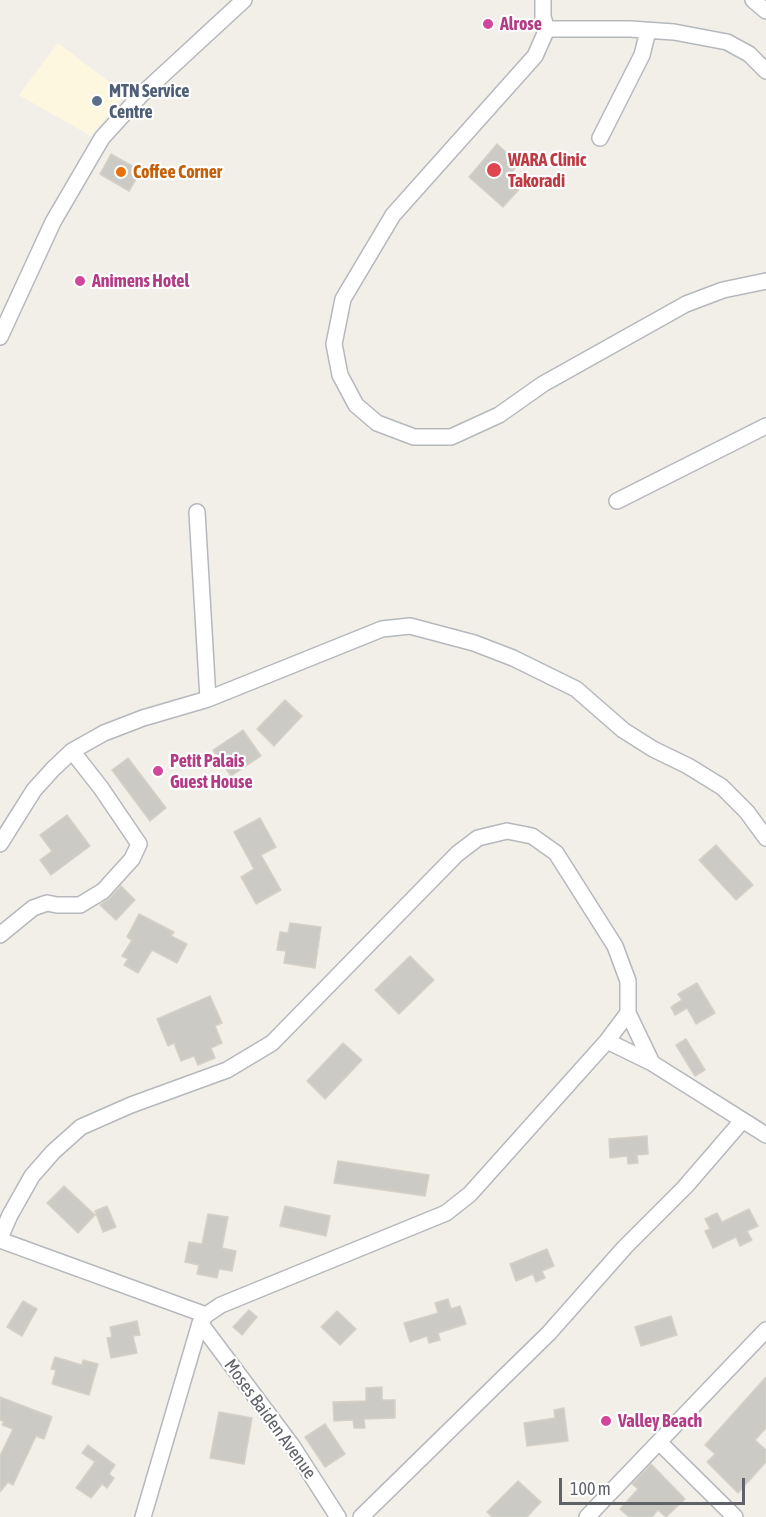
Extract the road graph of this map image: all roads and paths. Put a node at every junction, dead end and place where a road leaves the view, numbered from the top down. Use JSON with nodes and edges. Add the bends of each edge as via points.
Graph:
{"nodes":[{"id":1,"x":244,"y":0,"type":"edge"},
{"id":2,"x":543,"y":0,"type":"edge"},
{"id":3,"x":753,"y":0,"type":"edge"},
{"id":4,"x":766,"y":10,"type":"edge"},
{"id":5,"x":547,"y":29,"type":"junction"},
{"id":6,"x":648,"y":31,"type":"junction"},
{"id":7,"x":766,"y":71,"type":"edge"},
{"id":8,"x":600,"y":138,"type":"dead end"},
{"id":9,"x":766,"y":281,"type":"edge"},
{"id":10,"x":0,"y":337,"type":"edge"},
{"id":11,"x":766,"y":426,"type":"edge"},
{"id":12,"x":617,"y":501,"type":"dead end"},
{"id":13,"x":197,"y":512,"type":"dead end"},
{"id":14,"x":208,"y":699,"type":"junction"},
{"id":15,"x":72,"y":751,"type":"junction"},
{"id":16,"x":766,"y":838,"type":"edge"},
{"id":17,"x":0,"y":844,"type":"edge"},
{"id":18,"x":0,"y":935,"type":"edge"},
{"id":19,"x":628,"y":1013,"type":"junction"},
{"id":20,"x":607,"y":1041,"type":"junction"},
{"id":21,"x":652,"y":1063,"type":"junction"},
{"id":22,"x":742,"y":1121,"type":"junction"},
{"id":23,"x":766,"y":1135,"type":"edge"},
{"id":24,"x":0,"y":1239,"type":"edge"},
{"id":25,"x":203,"y":1319,"type":"junction"},
{"id":26,"x":766,"y":1330,"type":"edge"},
{"id":27,"x":660,"y":1443,"type":"junction"},
{"id":28,"x":143,"y":1517,"type":"edge"},
{"id":29,"x":338,"y":1517,"type":"edge"},
{"id":30,"x":361,"y":1517,"type":"edge"},
{"id":31,"x":586,"y":1517,"type":"edge"},
{"id":32,"x":735,"y":1517,"type":"edge"}],
"edges":[{"from":1,"to":10,"type":"street","via":[[141,95],[102,138],[53,222]]},
{"from":2,"to":5,"type":"street"},
{"from":3,"to":4,"type":"street"},
{"from":5,"to":6,"type":"street"},
{"from":5,"to":9,"type":"street","via":[[535,56],[393,215],[343,298],[334,344],[340,375],[356,405],[376,423],[414,437],[451,437],[499,415],[543,384],[686,304],[723,290]]},
{"from":6,"to":7,"type":"street","via":[[728,42],[749,54]]},
{"from":6,"to":8,"type":"street","via":[[642,55]]},
{"from":11,"to":12,"type":"street"},
{"from":13,"to":14,"type":"street"},
{"from":14,"to":15,"type":"street","via":[[142,718]]},
{"from":14,"to":16,"type":"street","via":[[382,629],[410,626],[474,643],[576,689],[623,730],[722,787]]},
{"from":15,"to":17,"type":"street","via":[[34,790]]},
{"from":15,"to":18,"type":"street","via":[[139,844],[132,859],[104,891],[80,905],[47,903],[33,908]]},
{"from":19,"to":20,"type":"street"},
{"from":19,"to":21,"type":"street"},
{"from":19,"to":24,"type":"street","via":[[628,981],[615,946],[556,853],[532,836],[507,831],[478,838],[272,1043],[227,1070],[81,1127],[32,1176]]},
{"from":20,"to":21,"type":"street"},
{"from":20,"to":25,"type":"street","via":[[470,1194],[446,1213],[222,1305]]},
{"from":21,"to":22,"type":"street"},
{"from":22,"to":23,"type":"street"},
{"from":22,"to":30,"type":"street","via":[[549,1333]]},
{"from":24,"to":25,"type":"street"},
{"from":25,"to":28,"type":"street"},
{"from":25,"to":29,"type":"street","name":"Moses Baiden Avenue"},
{"from":26,"to":27,"type":"street"},
{"from":27,"to":31,"type":"street"},
{"from":27,"to":32,"type":"street"}]}
